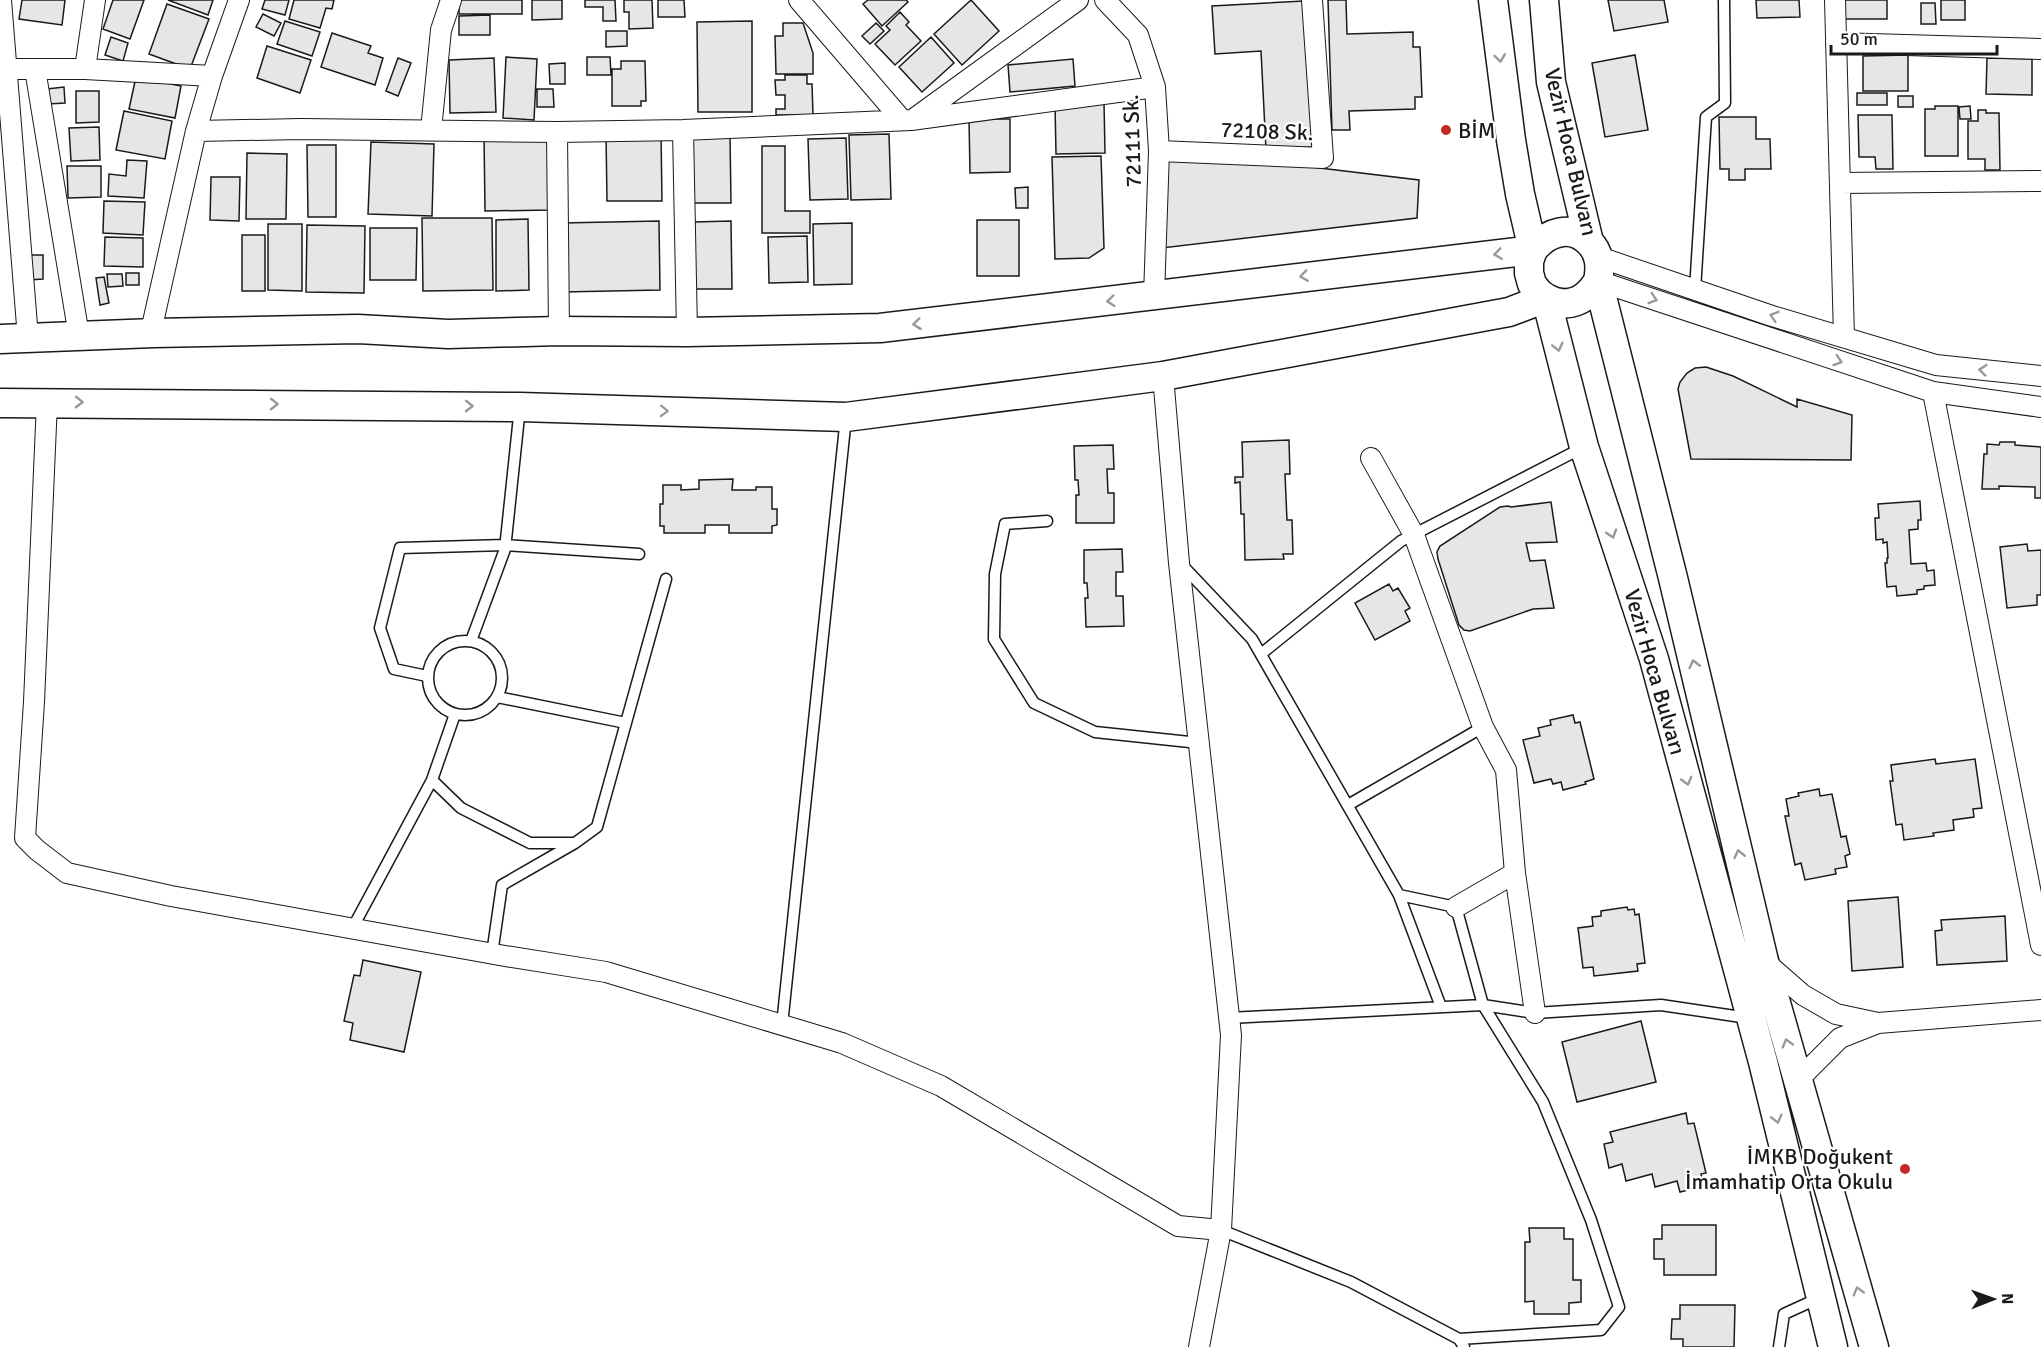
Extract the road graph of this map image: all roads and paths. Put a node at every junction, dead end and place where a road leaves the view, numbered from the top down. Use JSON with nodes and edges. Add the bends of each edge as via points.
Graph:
{"nodes":[{"id":1,"x":1,"y":0,"type":"edge"},
{"id":2,"x":95,"y":0,"type":"edge"},
{"id":3,"x":239,"y":0,"type":"edge"},
{"id":4,"x":799,"y":0,"type":"edge"},
{"id":5,"x":1078,"y":0,"type":"edge"},
{"id":6,"x":1105,"y":0,"type":"edge"},
{"id":7,"x":1312,"y":0,"type":"edge"},
{"id":8,"x":1493,"y":0,"type":"edge"},
{"id":9,"x":1544,"y":0,"type":"edge"},
{"id":10,"x":1724,"y":0,"type":"edge"},
{"id":11,"x":1835,"y":0,"type":"edge"},
{"id":12,"x":444,"y":3,"type":"edge"},
{"id":13,"x":1836,"y":43,"type":"junction"},
{"id":14,"x":2041,"y":49,"type":"edge"},
{"id":15,"x":6,"y":69,"type":"junction"},
{"id":16,"x":35,"y":69,"type":"junction"},
{"id":17,"x":85,"y":69,"type":"junction"},
{"id":18,"x":212,"y":76,"type":"junction"},
{"id":19,"x":1155,"y":87,"type":"junction"},
{"id":20,"x":906,"y":120,"type":"junction"},
{"id":21,"x":431,"y":130,"type":"junction"},
{"id":22,"x":683,"y":130,"type":"junction"},
{"id":23,"x":196,"y":131,"type":"junction"},
{"id":24,"x":557,"y":132,"type":"junction"},
{"id":25,"x":1159,"y":151,"type":"junction"},
{"id":26,"x":2041,"y":181,"type":"edge"},
{"id":27,"x":1840,"y":183,"type":"junction"},
{"id":28,"x":1533,"y":250,"type":"junction"},
{"id":29,"x":1595,"y":260,"type":"junction"},
{"id":30,"x":1695,"y":290,"type":"junction"},
{"id":31,"x":1154,"y":296,"type":"junction"},
{"id":32,"x":1546,"y":298,"type":"junction"},
{"id":33,"x":559,"y":331,"type":"junction"},
{"id":34,"x":687,"y":332,"type":"junction"},
{"id":35,"x":154,"y":333,"type":"junction"},
{"id":36,"x":79,"y":336,"type":"junction"},
{"id":37,"x":1844,"y":337,"type":"junction"},
{"id":38,"x":14,"y":339,"type":"edge"},
{"id":39,"x":1163,"y":376,"type":"junction"},
{"id":40,"x":2041,"y":376,"type":"edge"},
{"id":41,"x":1933,"y":392,"type":"junction"},
{"id":42,"x":47,"y":402,"type":"junction"},
{"id":43,"x":0,"y":403,"type":"edge"},
{"id":44,"x":520,"y":407,"type":"junction"},
{"id":45,"x":2041,"y":407,"type":"edge"},
{"id":46,"x":846,"y":417,"type":"junction"},
{"id":47,"x":1584,"y":447,"type":"junction"},
{"id":48,"x":1371,"y":458,"type":"dead end"},
{"id":49,"x":1047,"y":521,"type":"dead end"},
{"id":50,"x":1414,"y":535,"type":"junction"},
{"id":51,"x":505,"y":545,"type":"junction"},
{"id":52,"x":639,"y":554,"type":"dead end"},
{"id":53,"x":1179,"y":563,"type":"junction"},
{"id":54,"x":666,"y":579,"type":"dead end"},
{"id":55,"x":471,"y":640,"type":"junction"},
{"id":56,"x":1261,"y":654,"type":"junction"},
{"id":57,"x":427,"y":676,"type":"junction"},
{"id":58,"x":497,"y":697,"type":"junction"},
{"id":59,"x":455,"y":714,"type":"junction"},
{"id":60,"x":626,"y":723,"type":"junction"},
{"id":61,"x":1484,"y":727,"type":"junction"},
{"id":62,"x":1199,"y":743,"type":"junction"},
{"id":63,"x":432,"y":780,"type":"junction"},
{"id":64,"x":1348,"y":805,"type":"junction"},
{"id":65,"x":574,"y":843,"type":"junction"},
{"id":66,"x":1515,"y":873,"type":"junction"},
{"id":67,"x":1399,"y":895,"type":"junction"},
{"id":68,"x":1456,"y":907,"type":"junction"},
{"id":69,"x":352,"y":929,"type":"junction"},
{"id":70,"x":2041,"y":945,"type":"edge"},
{"id":71,"x":492,"y":954,"type":"junction"},
{"id":72,"x":1764,"y":961,"type":"junction"},
{"id":73,"x":1483,"y":1005,"type":"junction"},
{"id":74,"x":1441,"y":1007,"type":"junction"},
{"id":75,"x":2041,"y":1010,"type":"edge"},
{"id":76,"x":1534,"y":1013,"type":"junction"},
{"id":77,"x":1229,"y":1018,"type":"junction"},
{"id":78,"x":1751,"y":1019,"type":"junction"},
{"id":79,"x":1878,"y":1023,"type":"junction"},
{"id":80,"x":782,"y":1025,"type":"junction"},
{"id":81,"x":1798,"y":1080,"type":"junction"},
{"id":82,"x":1221,"y":1230,"type":"junction"},
{"id":83,"x":1821,"y":1298,"type":"junction"},
{"id":84,"x":1462,"y":1343,"type":"edge"},
{"id":85,"x":1199,"y":1347,"type":"edge"},
{"id":86,"x":1779,"y":1347,"type":"edge"},
{"id":87,"x":1833,"y":1347,"type":"edge"},
{"id":88,"x":1874,"y":1347,"type":"edge"}],
"edges":[{"from":1,"to":15,"type":"street"},
{"from":2,"to":17,"type":"street"},
{"from":3,"to":18,"type":"street"},
{"from":4,"to":20,"type":"street"},
{"from":5,"to":20,"type":"street"},
{"from":6,"to":19,"type":"street","name":"72111 Sk.","via":[[1138,35]]},
{"from":7,"to":25,"type":"street","name":"72108 Sk.","via":[[1323,158]]},
{"from":8,"to":28,"type":"main road","name":"Vezir Hoca Bulvarı","one_way":true,"via":[[1511,140]]},
{"from":9,"to":29,"type":"main road","name":"Vezir Hoca Bulvarı","via":[[1551,82]]},
{"from":10,"to":30,"type":"lane","via":[[1725,103],[1706,117]]},
{"from":11,"to":13,"type":"street"},
{"from":12,"to":21,"type":"street"},
{"from":13,"to":14,"type":"street"},
{"from":13,"to":27,"type":"street"},
{"from":15,"to":16,"type":"street"},
{"from":15,"to":38,"type":"street"},
{"from":16,"to":17,"type":"street"},
{"from":16,"to":36,"type":"street"},
{"from":17,"to":18,"type":"street"},
{"from":18,"to":23,"type":"street"},
{"from":19,"to":20,"type":"street"},
{"from":19,"to":25,"type":"street","name":"72111 Sk."},
{"from":20,"to":22,"type":"street"},
{"from":21,"to":23,"type":"street"},
{"from":21,"to":24,"type":"street"},
{"from":22,"to":24,"type":"street"},
{"from":22,"to":34,"type":"street"},
{"from":23,"to":35,"type":"street"},
{"from":24,"to":33,"type":"street"},
{"from":25,"to":31,"type":"street","name":"72111 Sk."},
{"from":26,"to":27,"type":"street"},
{"from":27,"to":37,"type":"street"},
{"from":28,"to":29,"type":"main road","via":[[1541,240],[1563,231],[1574,233]]},
{"from":28,"to":31,"type":"main road","one_way":true},
{"from":28,"to":32,"type":"main road","name":"Vezir Hoca Bulvarı","via":[[1529,273],[1532,284]]},
{"from":29,"to":30,"type":"street"},
{"from":29,"to":32,"type":"main road","via":[[1592,291],[1582,299],[1560,304]]},
{"from":29,"to":41,"type":"street","one_way":true},
{"from":72,"to":29,"type":"main road","name":"Vezir Hoca Bulvarı","one_way":true},
{"from":37,"to":30,"type":"street","one_way":true},
{"from":31,"to":34,"type":"main road","one_way":true,"via":[[880,328]]},
{"from":32,"to":39,"type":"main road","via":[[1509,312]]},
{"from":32,"to":47,"type":"main road","name":"Vezir Hoca Bulvarı","one_way":true},
{"from":33,"to":34,"type":"main road"},
{"from":33,"to":35,"type":"main road"},
{"from":35,"to":36,"type":"main road"},
{"from":36,"to":38,"type":"main road"},
{"from":40,"to":37,"type":"street","one_way":true,"via":[[1936,365]]},
{"from":39,"to":46,"type":"main road"},
{"from":39,"to":53,"type":"street"},
{"from":41,"to":45,"type":"street"},
{"from":41,"to":70,"type":"street"},
{"from":42,"to":43,"type":"main road"},
{"from":42,"to":44,"type":"main road","one_way":true},
{"from":42,"to":69,"type":"street","via":[[25,838],[67,873]]},
{"from":44,"to":46,"type":"main road","one_way":true},
{"from":44,"to":51,"type":"lane"},
{"from":46,"to":80,"type":"lane"},
{"from":47,"to":50,"type":"lane"},
{"from":47,"to":78,"type":"main road","name":"Vezir Hoca Bulvarı","one_way":true,"via":[[1654,659]]},
{"from":48,"to":50,"type":"street"},
{"from":49,"to":62,"type":"lane","via":[[1005,524],[995,574],[994,639],[1034,703],[1095,732]]},
{"from":50,"to":56,"type":"lane","via":[[1401,541]]},
{"from":50,"to":61,"type":"street"},
{"from":51,"to":52,"type":"lane"},
{"from":51,"to":55,"type":"lane"},
{"from":51,"to":57,"type":"lane","via":[[400,548],[380,628],[394,669]]},
{"from":53,"to":56,"type":"lane","via":[[1252,639]]},
{"from":53,"to":62,"type":"street"},
{"from":54,"to":60,"type":"lane"},
{"from":55,"to":57,"type":"lane","via":[[453,642],[437,652]]},
{"from":55,"to":58,"type":"lane","via":[[488,648],[500,662],[502,686]]},
{"from":56,"to":64,"type":"lane"},
{"from":57,"to":59,"type":"lane","via":[[434,700]]},
{"from":58,"to":59,"type":"lane","via":[[479,713]]},
{"from":58,"to":60,"type":"lane"},
{"from":59,"to":63,"type":"lane"},
{"from":60,"to":65,"type":"lane","via":[[597,826]]},
{"from":61,"to":64,"type":"lane"},
{"from":61,"to":66,"type":"street","via":[[1506,770]]},
{"from":62,"to":77,"type":"street"},
{"from":63,"to":65,"type":"lane","via":[[461,808],[530,843]]},
{"from":63,"to":69,"type":"lane"},
{"from":64,"to":67,"type":"lane"},
{"from":65,"to":71,"type":"lane","via":[[501,885]]},
{"from":66,"to":68,"type":"street"},
{"from":66,"to":76,"type":"street"},
{"from":67,"to":68,"type":"lane"},
{"from":67,"to":74,"type":"lane"},
{"from":68,"to":73,"type":"lane"},
{"from":69,"to":71,"type":"street"},
{"from":71,"to":80,"type":"street","via":[[606,972]]},
{"from":72,"to":79,"type":"street","via":[[1803,995],[1836,1014]]},
{"from":81,"to":72,"type":"main road","name":"Vezir Hoca Bulvarı","one_way":true},
{"from":73,"to":74,"type":"lane"},
{"from":73,"to":76,"type":"lane"},
{"from":73,"to":84,"type":"lane","via":[[1543,1102],[1591,1220],[1619,1307],[1601,1330]]},
{"from":74,"to":77,"type":"lane"},
{"from":75,"to":79,"type":"street"},
{"from":76,"to":78,"type":"lane","via":[[1661,1005]]},
{"from":77,"to":82,"type":"street"},
{"from":78,"to":83,"type":"main road","name":"Vezir Hoca Bulvarı","one_way":true},
{"from":79,"to":81,"type":"street","via":[[1840,1038]]},
{"from":80,"to":82,"type":"street","via":[[842,1043],[940,1086],[1178,1226]]},
{"from":88,"to":81,"type":"main road","name":"Vezir Hoca Bulvarı","one_way":true},
{"from":82,"to":84,"type":"lane","via":[[1351,1282]]},
{"from":82,"to":85,"type":"street"},
{"from":83,"to":86,"type":"lane","via":[[1784,1314]]},
{"from":83,"to":87,"type":"main road","name":"Vezir Hoca Bulvarı"}]}
